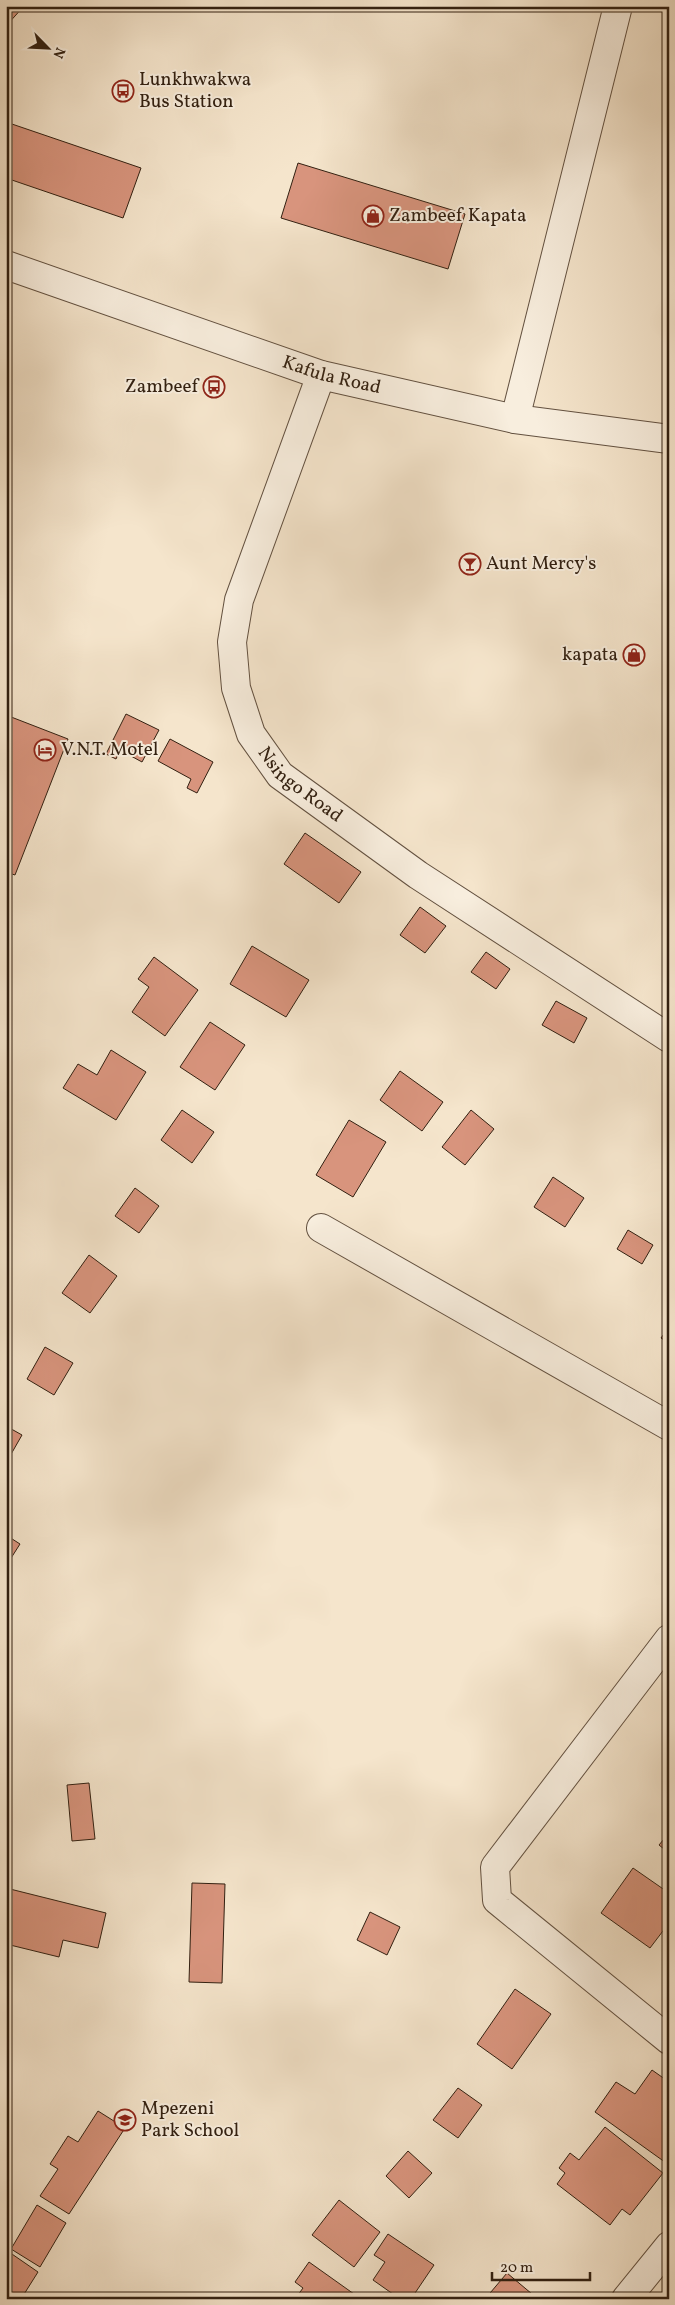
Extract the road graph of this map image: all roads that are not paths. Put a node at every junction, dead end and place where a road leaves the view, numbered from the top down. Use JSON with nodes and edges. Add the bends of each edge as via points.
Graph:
{"nodes":[{"id":1,"x":618,"y":6,"type":"edge"},
{"id":2,"x":6,"y":265,"type":"edge"},
{"id":3,"x":321,"y":375,"type":"junction"},
{"id":4,"x":515,"y":419,"type":"junction"},
{"id":5,"x":669,"y":438,"type":"edge"},
{"id":6,"x":669,"y":1038,"type":"edge"},
{"id":7,"x":321,"y":1228,"type":"dead end"},
{"id":8,"x":669,"y":1426,"type":"edge"},
{"id":9,"x":669,"y":1639,"type":"edge"},
{"id":10,"x":669,"y":2040,"type":"edge"},
{"id":11,"x":669,"y":2246,"type":"edge"},
{"id":12,"x":626,"y":2299,"type":"edge"}],
"edges":[{"from":1,"to":4,"type":"street"},
{"from":2,"to":3,"type":"street","name":"Kafula Road"},
{"from":3,"to":4,"type":"street","name":"Kafula Road"},
{"from":3,"to":6,"type":"street","name":"Nsingo Road","via":[[239,600],[232,642],[236,688],[251,734],[280,775],[288,781],[418,875]]},
{"from":4,"to":5,"type":"street","name":"Kafula Road"},
{"from":7,"to":8,"type":"street"},
{"from":9,"to":10,"type":"street","via":[[495,1867],[494,1883],[497,1900]]},
{"from":11,"to":12,"type":"street"}]}
